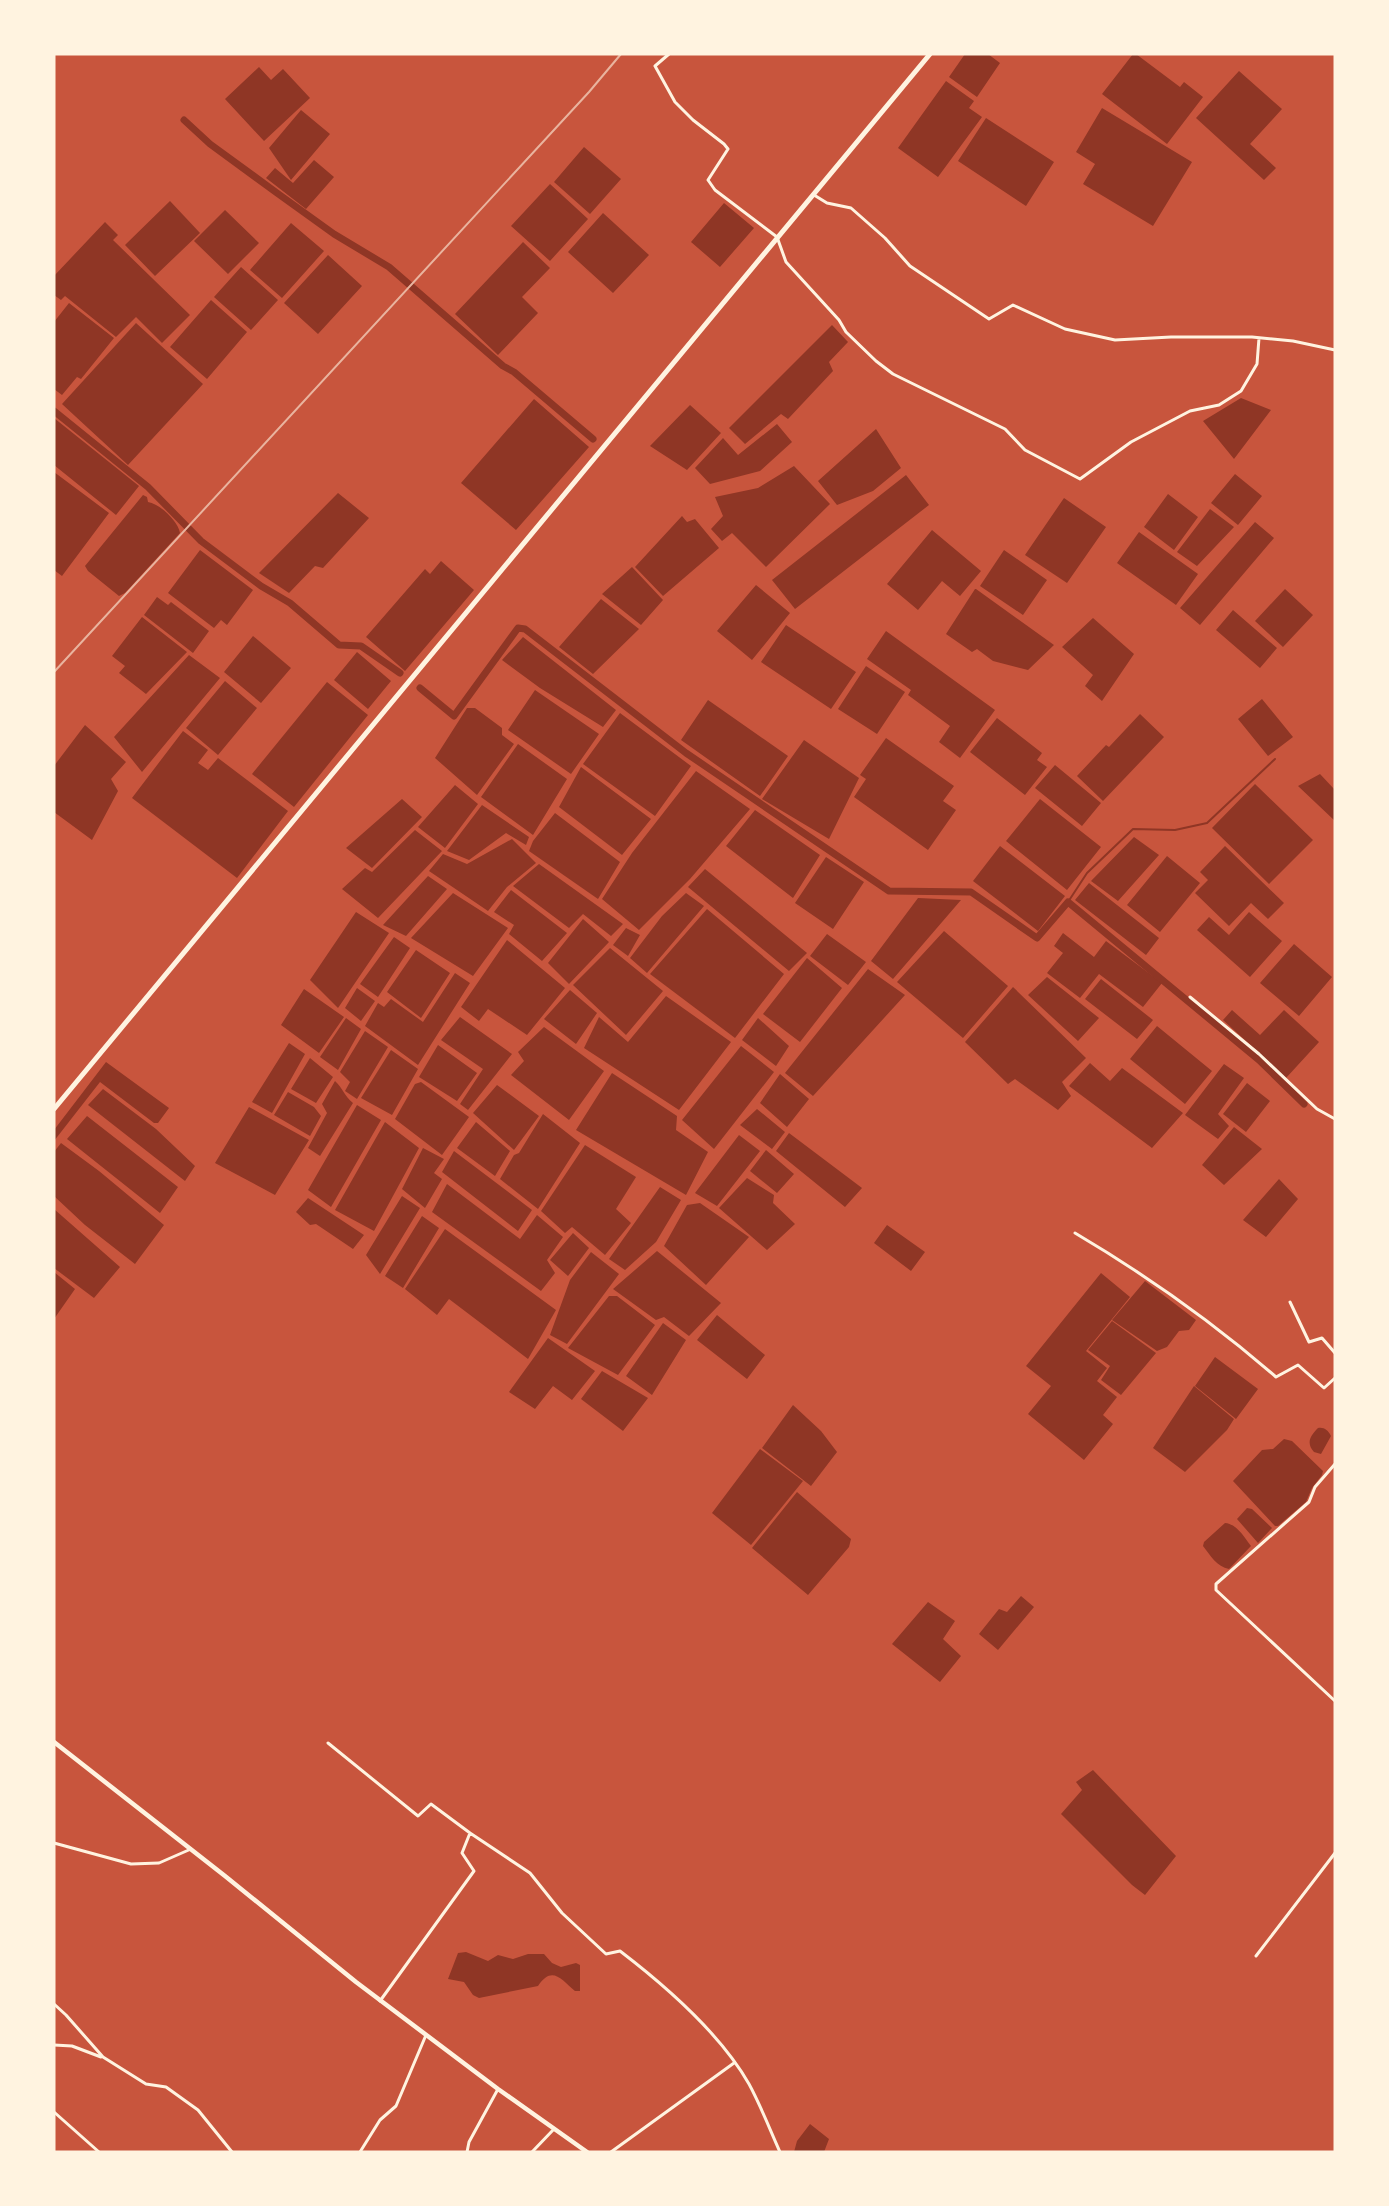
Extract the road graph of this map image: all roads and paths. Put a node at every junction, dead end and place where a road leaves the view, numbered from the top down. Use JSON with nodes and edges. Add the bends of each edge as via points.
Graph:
{"nodes":[{"id":1,"x":669,"y":54,"type":"edge"},
{"id":2,"x":930,"y":54,"type":"edge"},
{"id":3,"x":812,"y":194,"type":"junction"},
{"id":4,"x":777,"y":237,"type":"junction"},
{"id":5,"x":1259,"y":338,"type":"junction"},
{"id":6,"x":1335,"y":350,"type":"edge"},
{"id":7,"x":1190,"y":997,"type":"dead end"},
{"id":8,"x":54,"y":1109,"type":"edge"},
{"id":9,"x":1335,"y":1119,"type":"edge"},
{"id":10,"x":1075,"y":1233,"type":"dead end"},
{"id":11,"x":1290,"y":1302,"type":"dead end"},
{"id":12,"x":1335,"y":1353,"type":"edge"},
{"id":13,"x":1335,"y":1378,"type":"edge"},
{"id":14,"x":1335,"y":1464,"type":"edge"},
{"id":15,"x":1335,"y":1701,"type":"edge"},
{"id":16,"x":54,"y":1742,"type":"edge"},
{"id":17,"x":328,"y":1743,"type":"dead end"},
{"id":18,"x":470,"y":1833,"type":"junction"},
{"id":19,"x":54,"y":1843,"type":"edge"},
{"id":20,"x":191,"y":1849,"type":"junction"},
{"id":21,"x":1335,"y":1853,"type":"edge"},
{"id":22,"x":1256,"y":1956,"type":"dead end"},
{"id":23,"x":380,"y":2001,"type":"junction"},
{"id":24,"x":54,"y":2004,"type":"edge"},
{"id":25,"x":426,"y":2035,"type":"junction"},
{"id":26,"x":54,"y":2045,"type":"edge"},
{"id":27,"x":103,"y":2057,"type":"junction"},
{"id":28,"x":734,"y":2063,"type":"junction"},
{"id":29,"x":498,"y":2089,"type":"junction"},
{"id":30,"x":54,"y":2112,"type":"edge"},
{"id":31,"x":554,"y":2129,"type":"junction"},
{"id":32,"x":99,"y":2152,"type":"edge"},
{"id":33,"x":232,"y":2152,"type":"edge"},
{"id":34,"x":360,"y":2152,"type":"edge"},
{"id":35,"x":467,"y":2152,"type":"edge"},
{"id":36,"x":532,"y":2152,"type":"edge"},
{"id":37,"x":587,"y":2152,"type":"edge"},
{"id":38,"x":611,"y":2152,"type":"edge"},
{"id":39,"x":780,"y":2152,"type":"edge"}],
"edges":[{"from":1,"to":4,"type":"street","via":[[655,66],[675,102],[728,149],[708,180],[715,190]]},
{"from":2,"to":3,"type":"highway"},
{"from":3,"to":4,"type":"highway"},
{"from":3,"to":5,"type":"street","via":[[827,203],[851,208],[910,266],[989,319],[1013,305],[1065,329],[1115,340]]},
{"from":4,"to":5,"type":"street","via":[[786,261],[876,361],[893,374],[1005,429],[1025,450],[1080,479],[1131,442],[1190,411],[1219,405],[1241,391],[1257,364]]},
{"from":4,"to":8,"type":"highway"},
{"from":5,"to":6,"type":"street"},
{"from":7,"to":9,"type":"street","via":[[1317,1109]]},
{"from":10,"to":13,"type":"street","via":[[1229,1336],[1276,1377],[1298,1365],[1324,1388]]},
{"from":11,"to":12,"type":"street","via":[[1309,1342],[1322,1338]]},
{"from":14,"to":15,"type":"street","via":[[1315,1487],[1309,1502],[1216,1584],[1216,1590]]},
{"from":16,"to":20,"type":"main road"},
{"from":17,"to":18,"type":"street","via":[[418,1816],[431,1804]]},
{"from":18,"to":23,"type":"street","via":[[462,1853],[474,1871]]},
{"from":18,"to":28,"type":"street","via":[[530,1873],[562,1913],[606,1954],[621,1951],[644,1969],[706,2028]]},
{"from":19,"to":20,"type":"street","via":[[131,1864],[159,1863]]},
{"from":20,"to":23,"type":"main road"},
{"from":21,"to":22,"type":"street"},
{"from":23,"to":25,"type":"main road"},
{"from":24,"to":27,"type":"street"},
{"from":25,"to":29,"type":"main road"},
{"from":25,"to":34,"type":"street","via":[[396,2106],[380,2120]]},
{"from":26,"to":27,"type":"street","via":[[72,2046]]},
{"from":27,"to":33,"type":"street","via":[[146,2084],[166,2087],[198,2110]]},
{"from":28,"to":38,"type":"street"},
{"from":28,"to":39,"type":"street","via":[[749,2085]]},
{"from":29,"to":31,"type":"main road"},
{"from":29,"to":35,"type":"street"},
{"from":30,"to":32,"type":"street"},
{"from":31,"to":36,"type":"street"},
{"from":31,"to":37,"type":"main road"}]}
